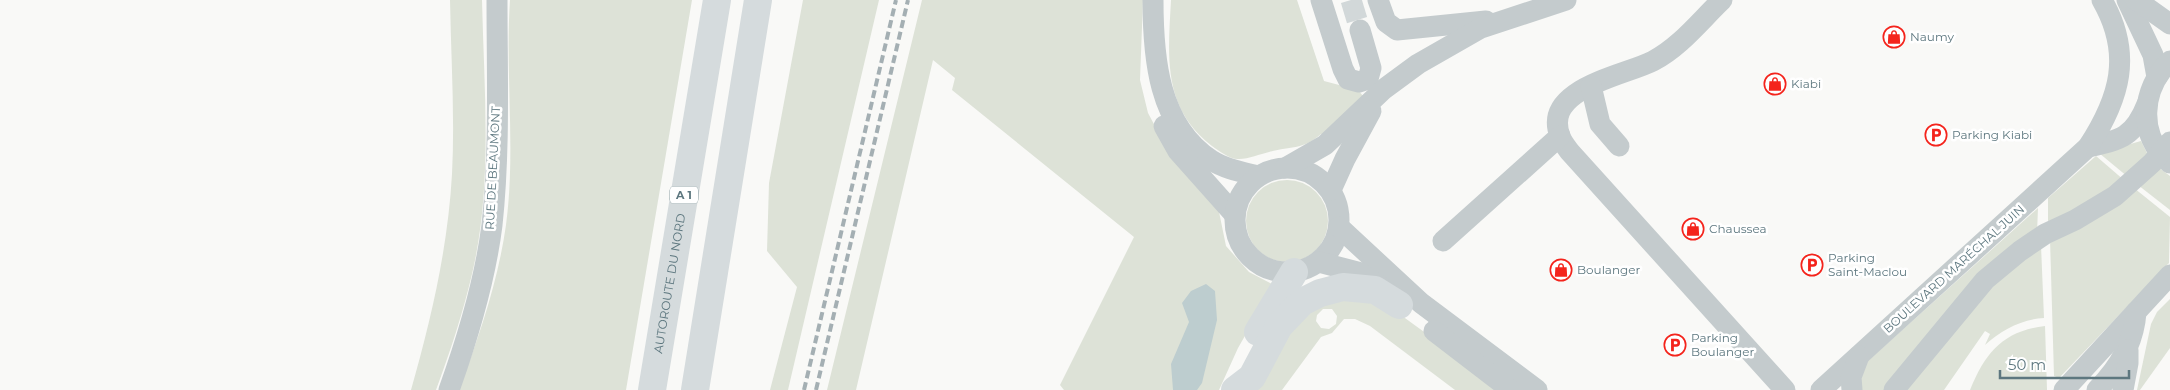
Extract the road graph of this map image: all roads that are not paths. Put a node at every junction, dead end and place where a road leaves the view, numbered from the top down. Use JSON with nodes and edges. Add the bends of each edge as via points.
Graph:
{"nodes":[{"id":1,"x":497,"y":0,"type":"edge"},
{"id":2,"x":717,"y":0,"type":"edge"},
{"id":3,"x":758,"y":0,"type":"edge"},
{"id":4,"x":1154,"y":0,"type":"edge"},
{"id":5,"x":1321,"y":0,"type":"edge"},
{"id":6,"x":1378,"y":0,"type":"edge"},
{"id":7,"x":1566,"y":0,"type":"edge"},
{"id":8,"x":1722,"y":0,"type":"edge"},
{"id":9,"x":2102,"y":0,"type":"edge"},
{"id":10,"x":2127,"y":0,"type":"edge"},
{"id":11,"x":2136,"y":0,"type":"edge"},
{"id":12,"x":1509,"y":18,"type":"junction"},
{"id":13,"x":2170,"y":24,"type":"edge"},
{"id":14,"x":1360,"y":30,"type":"tunnel mouth"},
{"id":15,"x":1153,"y":33,"type":"junction"},
{"id":16,"x":2164,"y":69,"type":"edge"},
{"id":17,"x":1591,"y":86,"type":"junction"},
{"id":18,"x":1384,"y":89,"type":"junction"},
{"id":19,"x":2147,"y":104,"type":"junction"},
{"id":20,"x":1560,"y":136,"type":"junction"},
{"id":21,"x":1619,"y":146,"type":"dead end"},
{"id":22,"x":2088,"y":147,"type":"junction"},
{"id":23,"x":2167,"y":153,"type":"edge"},
{"id":24,"x":1285,"y":168,"type":"junction"},
{"id":25,"x":1258,"y":176,"type":"junction"},
{"id":26,"x":1331,"y":190,"type":"junction"},
{"id":27,"x":1235,"y":216,"type":"junction"},
{"id":28,"x":1339,"y":228,"type":"junction"},
{"id":29,"x":1443,"y":241,"type":"dead end"},
{"id":30,"x":1319,"y":262,"type":"junction"},
{"id":31,"x":1294,"y":272,"type":"junction"},
{"id":32,"x":2169,"y":278,"type":"edge"},
{"id":33,"x":1399,"y":305,"type":"junction"},
{"id":34,"x":2136,"y":312,"type":"junction"},
{"id":35,"x":2128,"y":350,"type":"junction"},
{"id":36,"x":1859,"y":356,"type":"junction"},
{"id":37,"x":449,"y":390,"type":"edge"},
{"id":38,"x":652,"y":390,"type":"edge"},
{"id":39,"x":695,"y":390,"type":"edge"},
{"id":40,"x":1233,"y":390,"type":"edge"},
{"id":41,"x":1511,"y":390,"type":"edge"},
{"id":42,"x":1537,"y":390,"type":"edge"},
{"id":43,"x":1786,"y":390,"type":"edge"},
{"id":44,"x":1821,"y":390,"type":"edge"},
{"id":45,"x":1852,"y":390,"type":"edge"},
{"id":46,"x":1894,"y":390,"type":"edge"},
{"id":47,"x":2064,"y":390,"type":"edge"},
{"id":48,"x":2097,"y":390,"type":"edge"},
{"id":49,"x":2123,"y":390,"type":"edge"}],
"edges":[{"from":1,"to":37,"type":"street","name":"RUE DE BEAUMONT","via":[[492,224],[481,284]]},
{"from":2,"to":38,"type":"highway","name":"AUTOROUTE DU NORD","number":"A 1"},
{"from":3,"to":39,"type":"highway"},
{"from":4,"to":15,"type":"street"},
{"from":5,"to":14,"type":"street","via":[[1343,69],[1348,79],[1359,82],[1368,79],[1371,68]]},
{"from":6,"to":12,"type":"street","via":[[1386,22],[1397,30]]},
{"from":7,"to":12,"type":"street"},
{"from":8,"to":17,"type":"street","via":[[1672,48],[1653,61]]},
{"from":9,"to":22,"type":"street","name":"BOULEVARD MARÉCHAL JUIN","via":[[2113,19],[2119,40],[2120,77],[2106,117]]},
{"from":10,"to":16,"type":"street","via":[[2153,55]]},
{"from":11,"to":13,"type":"street"},
{"from":12,"to":18,"type":"street","via":[[1482,28],[1418,64]]},
{"from":15,"to":25,"type":"street","via":[[1157,68],[1169,110],[1178,126],[1211,160],[1229,169]]},
{"from":15,"to":27,"type":"street","via":[[1148,84],[1159,118],[1178,151]]},
{"from":16,"to":19,"type":"street","via":[[2150,89]]},
{"from":17,"to":20,"type":"street","via":[[1564,101],[1558,116]]},
{"from":17,"to":21,"type":"street","via":[[1600,124]]},
{"from":18,"to":24,"type":"street","via":[[1325,145]]},
{"from":18,"to":26,"type":"street"},
{"from":19,"to":22,"type":"street","name":"BOULEVARD MARÉCHAL JUIN","via":[[2140,122],[2125,137]]},
{"from":19,"to":23,"type":"street","via":[[2149,133]]},
{"from":20,"to":29,"type":"street"},
{"from":20,"to":43,"type":"street","via":[[1570,152]]},
{"from":22,"to":36,"type":"street","name":"BOULEVARD MARÉCHAL JUIN"},
{"from":23,"to":46,"type":"street","via":[[2115,196],[2089,213],[2045,234],[1985,280]]},
{"from":24,"to":25,"type":"street"},
{"from":24,"to":26,"type":"street","via":[[1311,173]]},
{"from":25,"to":27,"type":"street","via":[[1242,193]]},
{"from":26,"to":28,"type":"street","via":[[1338,208]]},
{"from":27,"to":31,"type":"street","via":[[1236,229],[1246,253],[1268,268]]},
{"from":28,"to":30,"type":"street","via":[[1329,252]]},
{"from":28,"to":42,"type":"street","via":[[1421,303]]},
{"from":30,"to":31,"type":"street"},
{"from":30,"to":33,"type":"street","via":[[1361,273],[1383,287]]},
{"from":31,"to":40,"type":"highway","via":[[1249,347]]},
{"from":32,"to":34,"type":"street"},
{"from":33,"to":40,"type":"highway","via":[[1375,290],[1343,287],[1302,302],[1279,326],[1252,377]]},
{"from":33,"to":41,"type":"street"},
{"from":34,"to":35,"type":"street","via":[[2135,332]]},
{"from":34,"to":47,"type":"street"},
{"from":35,"to":48,"type":"street"},
{"from":35,"to":49,"type":"street"},
{"from":36,"to":44,"type":"street","name":"BOULEVARD MARÉCHAL JUIN"},
{"from":36,"to":45,"type":"street","via":[[1851,376]]}]}
